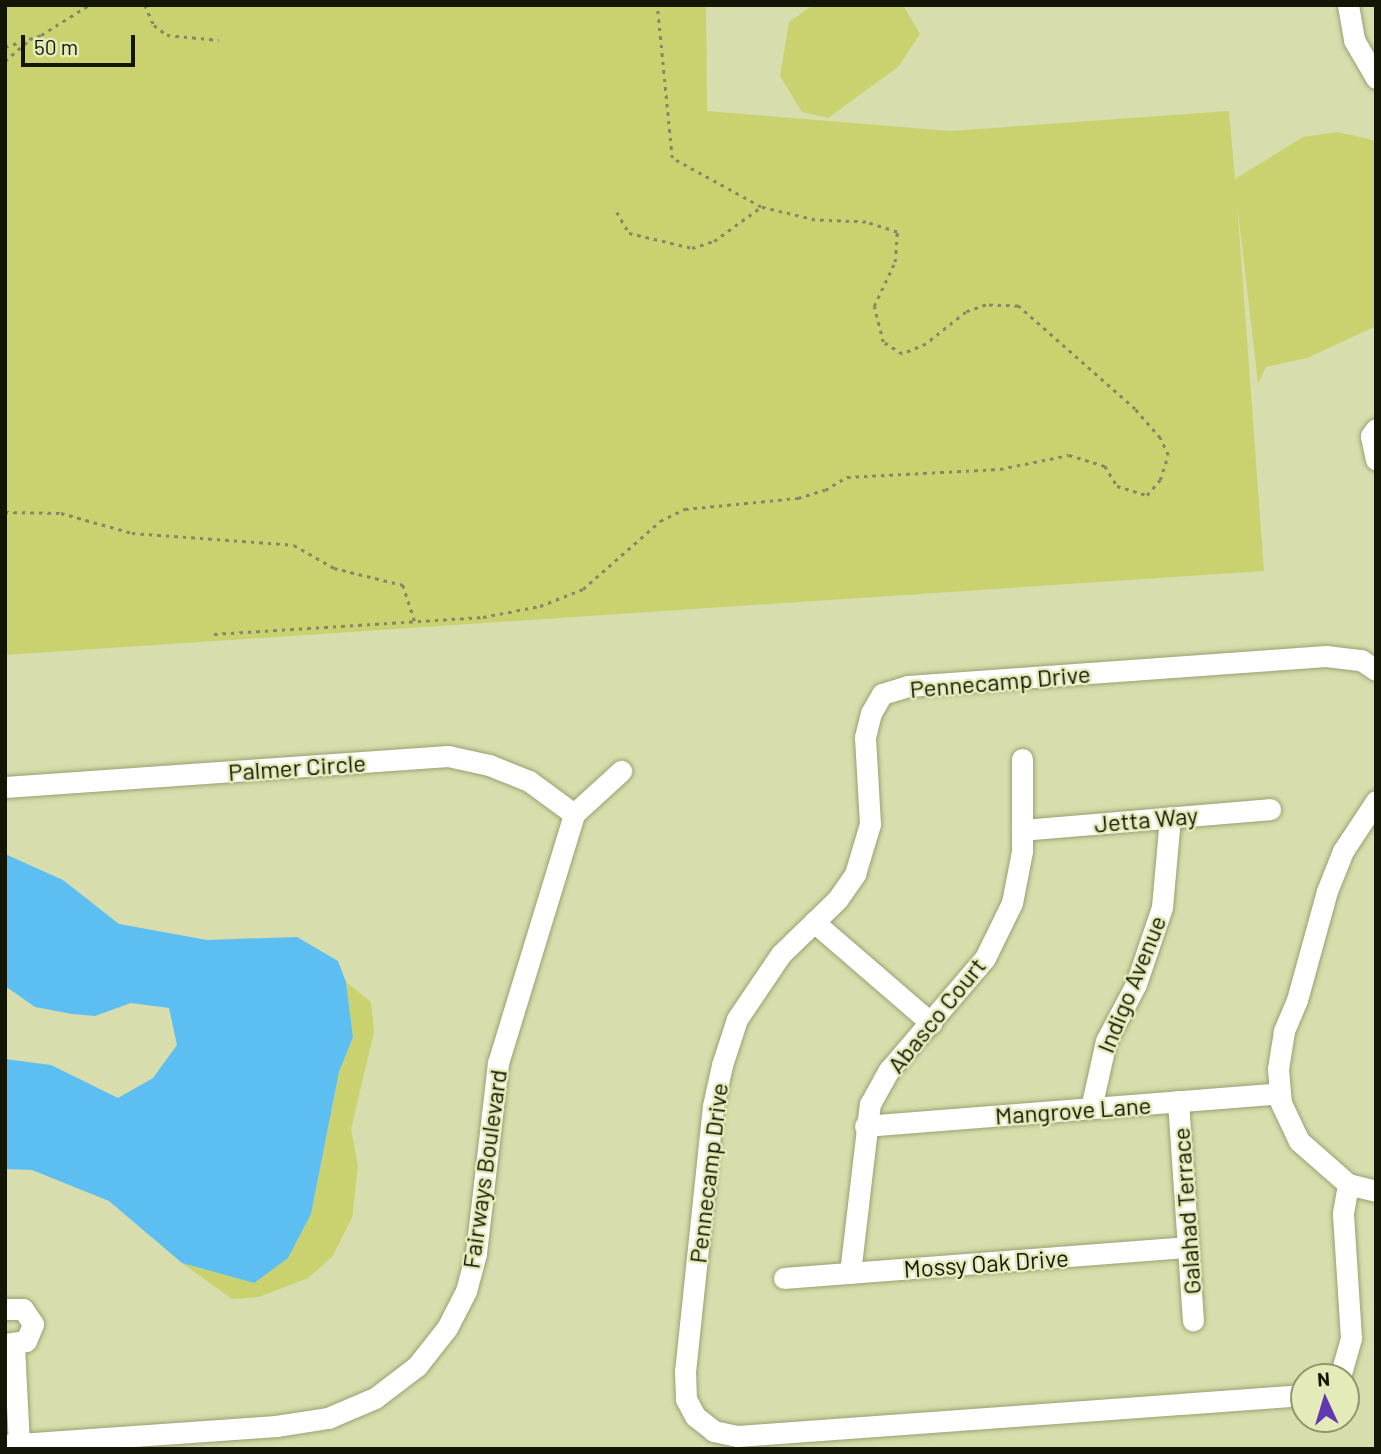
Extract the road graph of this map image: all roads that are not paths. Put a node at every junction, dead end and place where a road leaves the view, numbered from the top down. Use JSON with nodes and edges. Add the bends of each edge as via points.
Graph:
{"nodes":[{"id":1,"x":1348,"y":5,"type":"edge"},
{"id":2,"x":1376,"y":78,"type":"edge"},
{"id":3,"x":1376,"y":429,"type":"edge"},
{"id":4,"x":1376,"y":458,"type":"edge"},
{"id":5,"x":1376,"y":670,"type":"edge"},
{"id":6,"x":1022,"y":759,"type":"dead end"},
{"id":7,"x":621,"y":771,"type":"dead end"},
{"id":8,"x":5,"y":787,"type":"edge"},
{"id":9,"x":1376,"y":801,"type":"edge"},
{"id":10,"x":1270,"y":808,"type":"dead end"},
{"id":11,"x":575,"y":814,"type":"junction"},
{"id":12,"x":1170,"y":817,"type":"junction"},
{"id":13,"x":1022,"y":830,"type":"junction"},
{"id":14,"x":814,"y":922,"type":"junction"},
{"id":15,"x":932,"y":1023,"type":"junction"},
{"id":16,"x":1280,"y":1093,"type":"junction"},
{"id":17,"x":1178,"y":1101,"type":"junction"},
{"id":18,"x":1091,"y":1108,"type":"junction"},
{"id":19,"x":866,"y":1126,"type":"junction"},
{"id":20,"x":1349,"y":1184,"type":"junction"},
{"id":21,"x":1376,"y":1191,"type":"edge"},
{"id":22,"x":1188,"y":1247,"type":"junction"},
{"id":23,"x":850,"y":1273,"type":"junction"},
{"id":24,"x":784,"y":1278,"type":"dead end"},
{"id":25,"x":5,"y":1309,"type":"edge"},
{"id":26,"x":1193,"y":1320,"type":"dead end"},
{"id":27,"x":10,"y":1345,"type":"edge"},
{"id":28,"x":1344,"y":1363,"type":"edge"},
{"id":29,"x":1290,"y":1396,"type":"edge"},
{"id":30,"x":12,"y":1444,"type":"edge"}],
"edges":[{"from":1,"to":2,"type":"street","via":[[1354,40]]},
{"from":3,"to":4,"type":"street","via":[[1371,436]]},
{"from":5,"to":14,"type":"street","name":"Pennecamp Drive","via":[[1361,660],[1326,656],[908,686],[882,694],[870,713],[865,737],[870,824],[865,850],[856,874]]},
{"from":6,"to":13,"type":"street","name":"Abasco Court"},
{"from":7,"to":11,"type":"street","name":"Fairways Boulevard"},
{"from":8,"to":11,"type":"street","name":"Palmer Circle","via":[[448,756],[529,781]]},
{"from":9,"to":16,"type":"street","via":[[1343,851],[1327,891],[1284,1031],[1278,1069]]},
{"from":10,"to":12,"type":"street","name":"Jetta Way"},
{"from":11,"to":30,"type":"street","name":"Fairways Boulevard","via":[[498,1063],[476,1253],[466,1290],[447,1328],[417,1366],[375,1398],[328,1418],[276,1426]]},
{"from":12,"to":13,"type":"street","name":"Jetta Way"},
{"from":12,"to":18,"type":"street","name":"Indigo Avenue","via":[[1163,907],[1136,984],[1106,1041]]},
{"from":13,"to":15,"type":"street","name":"Abasco Court","via":[[1012,903],[985,958]]},
{"from":14,"to":15,"type":"street"},
{"from":14,"to":29,"type":"street","name":"Pennecamp Drive","via":[[781,954],[737,1019],[722,1065],[713,1105],[685,1372],[686,1399],[695,1416],[714,1431],[737,1436]]},
{"from":15,"to":19,"type":"street","name":"Abasco Court","via":[[889,1070],[870,1104]]},
{"from":16,"to":17,"type":"street","name":"Mangrove Lane"},
{"from":16,"to":20,"type":"street","via":[[1299,1141]]},
{"from":17,"to":18,"type":"street","name":"Mangrove Lane"},
{"from":17,"to":22,"type":"street","name":"Galahad Terrace"},
{"from":18,"to":19,"type":"street","name":"Mangrove Lane"},
{"from":19,"to":23,"type":"street","name":"Abasco Court"},
{"from":20,"to":21,"type":"street"},
{"from":20,"to":28,"type":"street","via":[[1343,1213],[1351,1338]]},
{"from":22,"to":23,"type":"street","name":"Mossy Oak Drive"},
{"from":22,"to":26,"type":"street","name":"Galahad Terrace"},
{"from":23,"to":24,"type":"street","name":"Mossy Oak Drive"},
{"from":25,"to":27,"type":"street","via":[[23,1309],[33,1324],[26,1341]]},
{"from":27,"to":30,"type":"street"}]}
